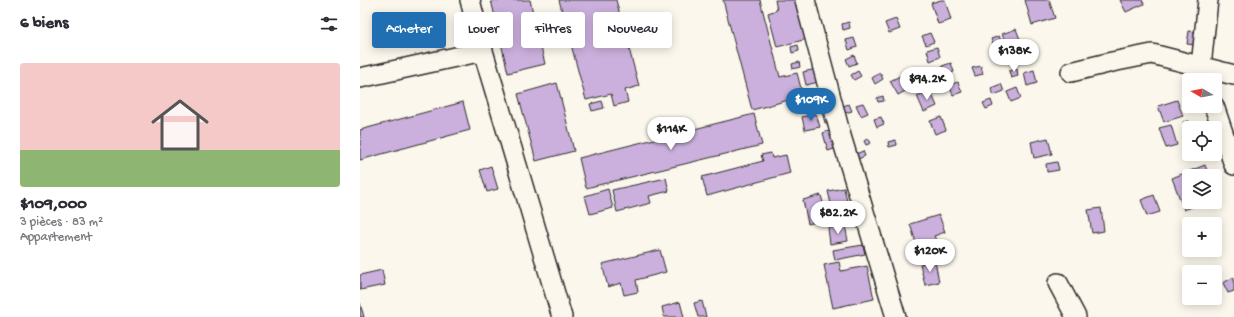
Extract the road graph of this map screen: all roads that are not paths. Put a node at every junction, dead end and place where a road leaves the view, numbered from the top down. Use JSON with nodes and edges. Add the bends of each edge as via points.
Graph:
{"nodes":[{"id":1,"x":470,"y":0,"type":"edge"},
{"id":2,"x":805,"y":0,"type":"edge"},
{"id":3,"x":1208,"y":0,"type":"edge"},
{"id":4,"x":483,"y":51,"type":"junction"},
{"id":5,"x":1071,"y":72,"type":"dead end"},
{"id":6,"x":1203,"y":73,"type":"edge"},
{"id":7,"x":1222,"y":74,"type":"edge"},
{"id":8,"x":1234,"y":75,"type":"edge"},
{"id":9,"x":360,"y":78,"type":"edge"},
{"id":10,"x":1216,"y":113,"type":"edge"},
{"id":11,"x":1234,"y":165,"type":"edge"},
{"id":12,"x":1058,"y":283,"type":"dead end"},
{"id":13,"x":562,"y":317,"type":"edge"},
{"id":14,"x":896,"y":317,"type":"edge"},
{"id":15,"x":1076,"y":317,"type":"edge"}],
"edges":[{"from":1,"to":4,"type":"street"},
{"from":2,"to":14,"type":"street","via":[[841,136]]},
{"from":3,"to":6,"type":"street"},
{"from":4,"to":9,"type":"street"},
{"from":4,"to":13,"type":"street"},
{"from":5,"to":6,"type":"street","via":[[1152,54]]},
{"from":7,"to":8,"type":"street"},
{"from":10,"to":11,"type":"street"},
{"from":12,"to":15,"type":"street"}]}
